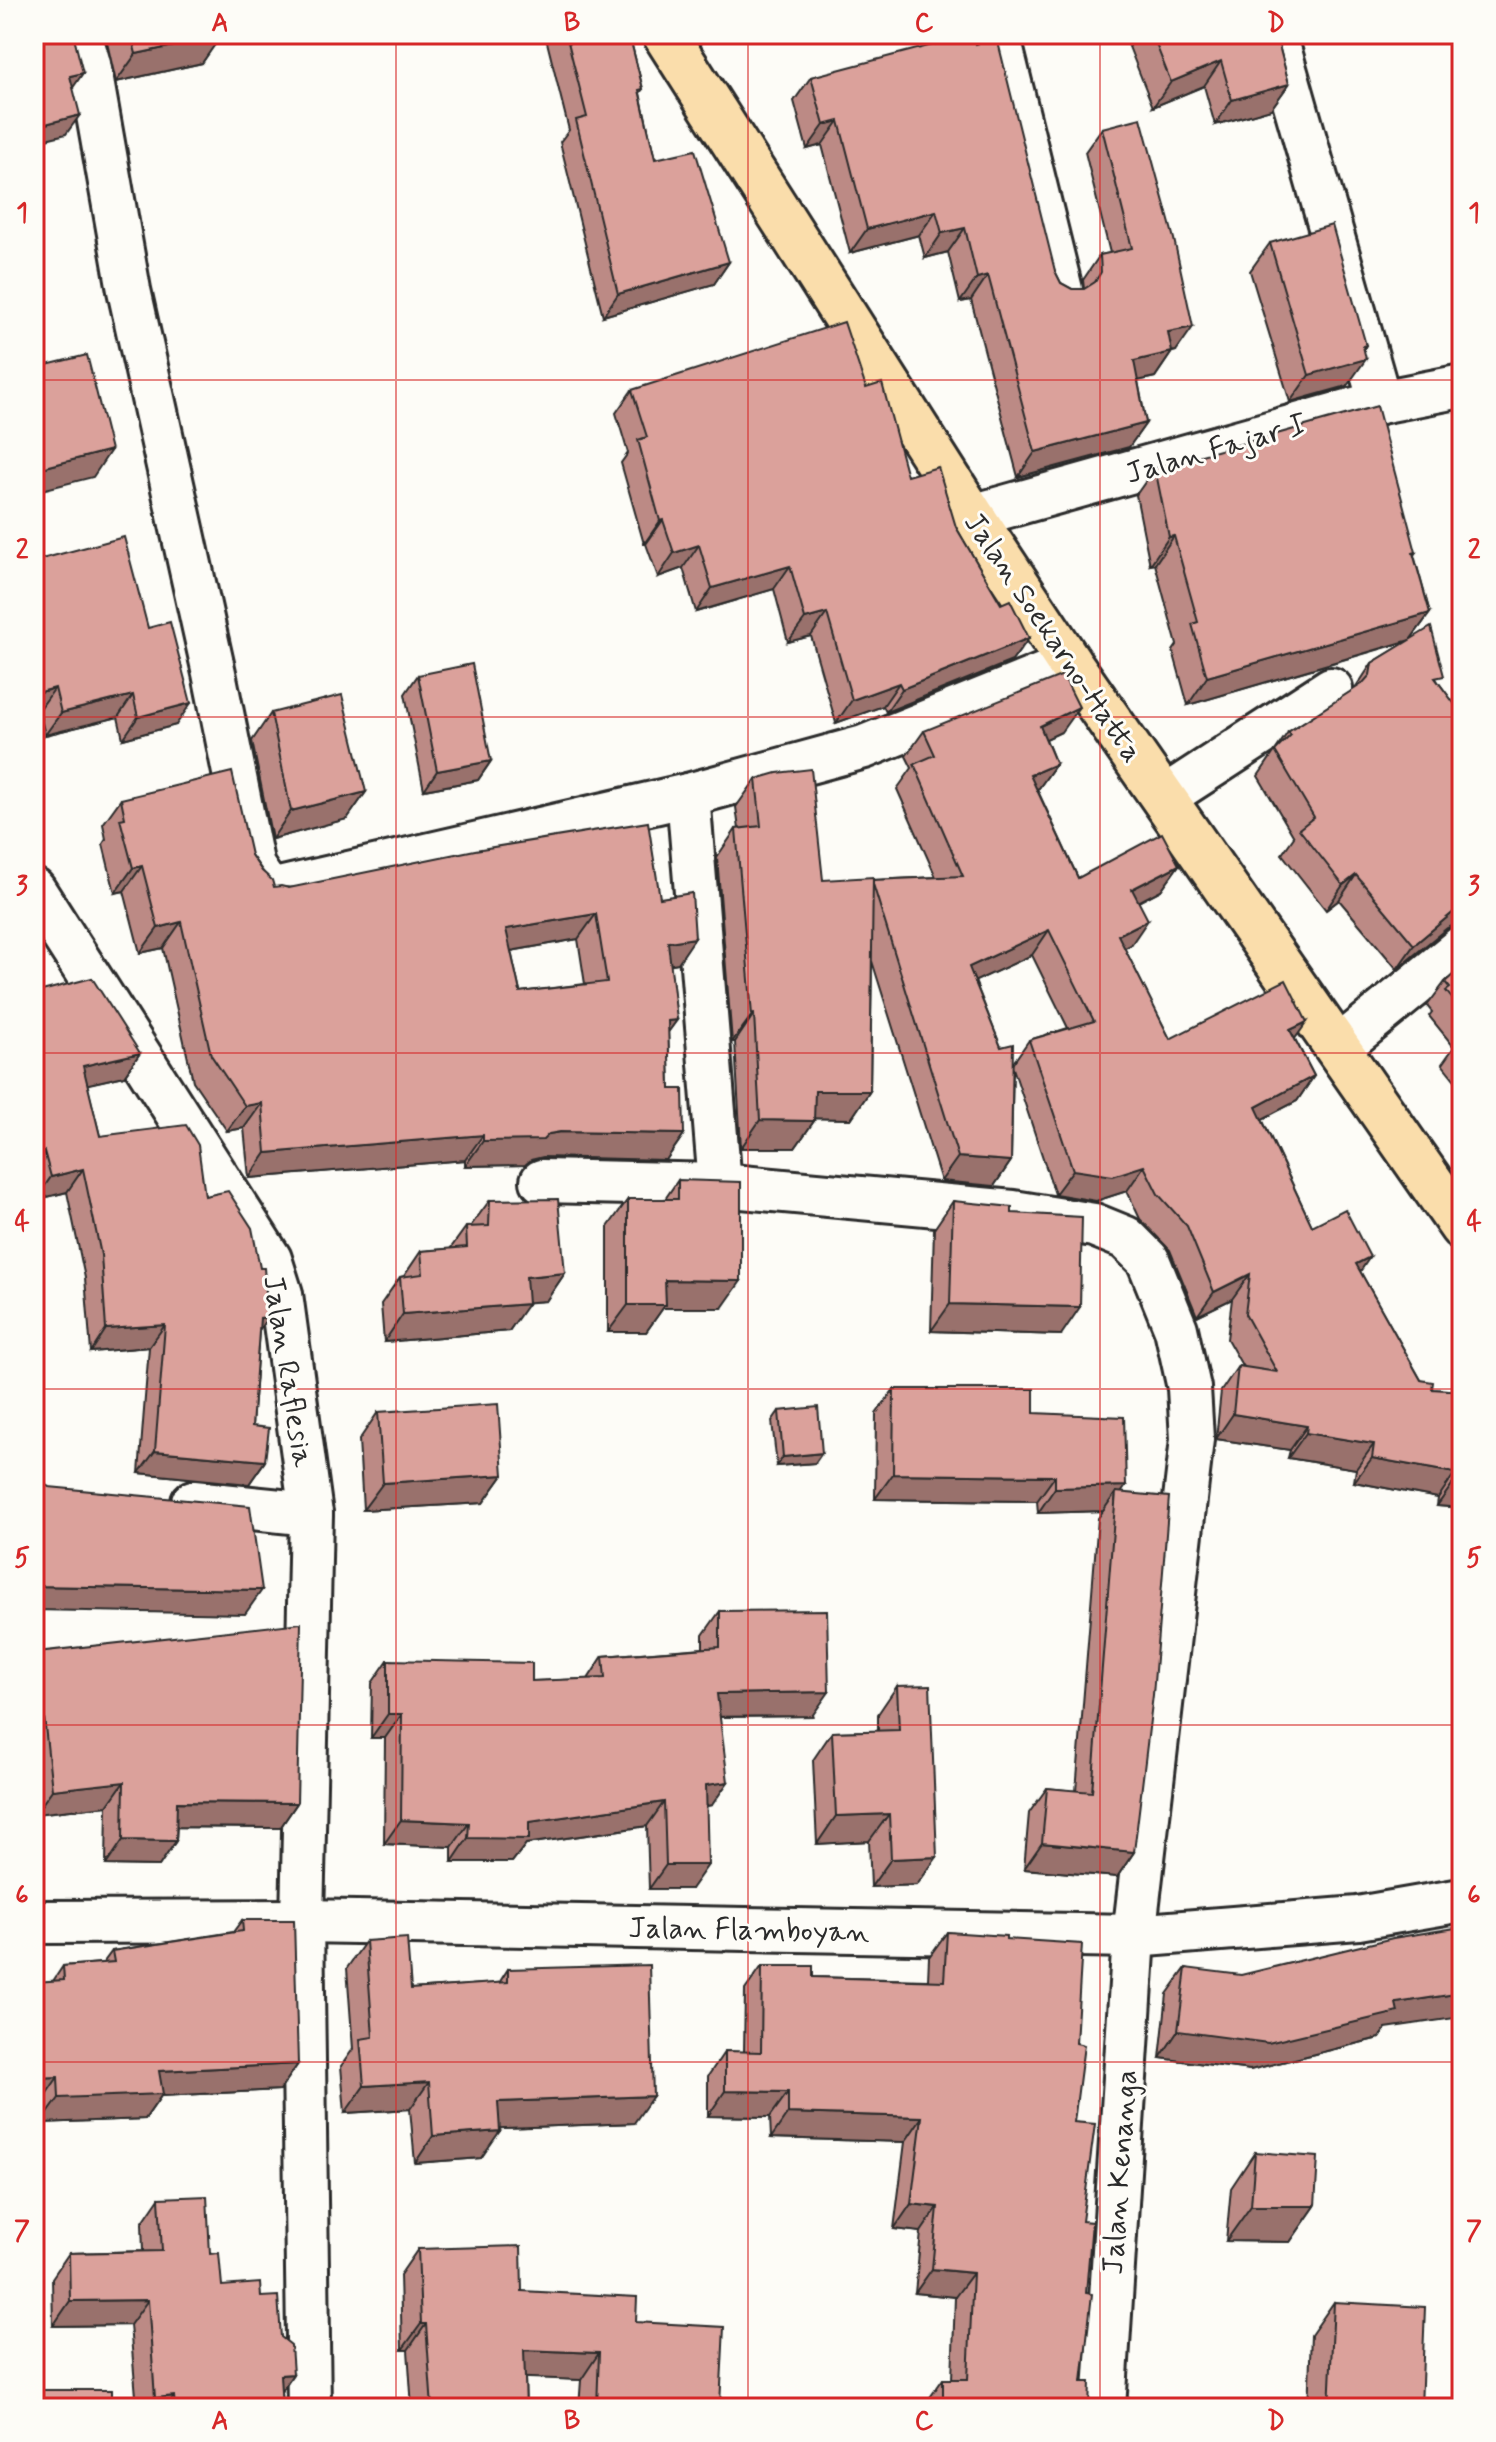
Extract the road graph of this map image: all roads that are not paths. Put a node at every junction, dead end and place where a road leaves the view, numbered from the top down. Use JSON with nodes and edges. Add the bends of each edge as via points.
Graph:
{"nodes":[{"id":1,"x":80,"y":34,"type":"edge"},
{"id":2,"x":665,"y":34,"type":"edge"},
{"id":3,"x":998,"y":34,"type":"edge"},
{"id":4,"x":1275,"y":34,"type":"edge"},
{"id":5,"x":1061,"y":290,"type":"edge"},
{"id":6,"x":1462,"y":386,"type":"edge"},
{"id":7,"x":1380,"y":402,"type":"junction"},
{"id":8,"x":972,"y":516,"type":"junction"},
{"id":9,"x":1070,"y":664,"type":"junction"},
{"id":10,"x":1331,"y":689,"type":"dead end"},
{"id":11,"x":688,"y":795,"type":"junction"},
{"id":12,"x":1163,"y":798,"type":"junction"},
{"id":13,"x":34,"y":890,"type":"edge"},
{"id":14,"x":1462,"y":947,"type":"edge"},
{"id":15,"x":1338,"y":1048,"type":"junction"},
{"id":16,"x":542,"y":1181,"type":"dead end"},
{"id":17,"x":720,"y":1185,"type":"junction"},
{"id":18,"x":1462,"y":1227,"type":"edge"},
{"id":19,"x":157,"y":1499,"type":"edge"},
{"id":20,"x":311,"y":1514,"type":"junction"},
{"id":21,"x":1462,"y":1900,"type":"edge"},
{"id":22,"x":302,"y":1921,"type":"junction"},
{"id":23,"x":34,"y":1922,"type":"edge"},
{"id":24,"x":1134,"y":1936,"type":"junction"},
{"id":25,"x":309,"y":2408,"type":"edge"},
{"id":26,"x":1104,"y":2408,"type":"edge"}],
"edges":[{"from":1,"to":11,"type":"street","via":[[129,290],[253,867],[264,883],[275,890]]},
{"from":2,"to":8,"type":"main road","name":"Jalan Soekarno-Hatta"},
{"from":3,"to":5,"type":"street"},
{"from":4,"to":7,"type":"street"},
{"from":6,"to":7,"type":"street","name":"Jalan Fajar I"},
{"from":7,"to":8,"type":"street","name":"Jalan Fajar I"},
{"from":8,"to":9,"type":"main road","name":"Jalan Soekarno-Hatta"},
{"from":9,"to":11,"type":"street","via":[[864,747]]},
{"from":9,"to":12,"type":"main road","name":"Jalan Soekarno-Hatta"},
{"from":10,"to":12,"type":"street"},
{"from":11,"to":17,"type":"street"},
{"from":12,"to":15,"type":"main road","name":"Jalan Soekarno-Hatta"},
{"from":13,"to":20,"type":"street","name":"Jalan Raflesia","via":[[270,1259],[281,1294]]},
{"from":14,"to":15,"type":"street"},
{"from":15,"to":18,"type":"main road","name":"Jalan Soekarno-Hatta"},
{"from":16,"to":17,"type":"street","name":"Jalan Kenanga"},
{"from":17,"to":24,"type":"street","name":"Jalan Kenanga","via":[[1013,1212],[1094,1225],[1126,1238],[1148,1260],[1176,1329],[1189,1388],[1192,1439]]},
{"from":19,"to":20,"type":"street"},
{"from":20,"to":22,"type":"street","name":"Jalan Raflesia"},
{"from":21,"to":24,"type":"street","name":"Jalan Flamboyan","via":[[1358,1918]]},
{"from":22,"to":23,"type":"street","name":"Jalan Flamboyan"},
{"from":22,"to":24,"type":"street","name":"Jalan Flamboyan"},
{"from":22,"to":25,"type":"street","name":"Jalan Raflesia"},
{"from":24,"to":26,"type":"street","name":"Jalan Kenanga"}]}
